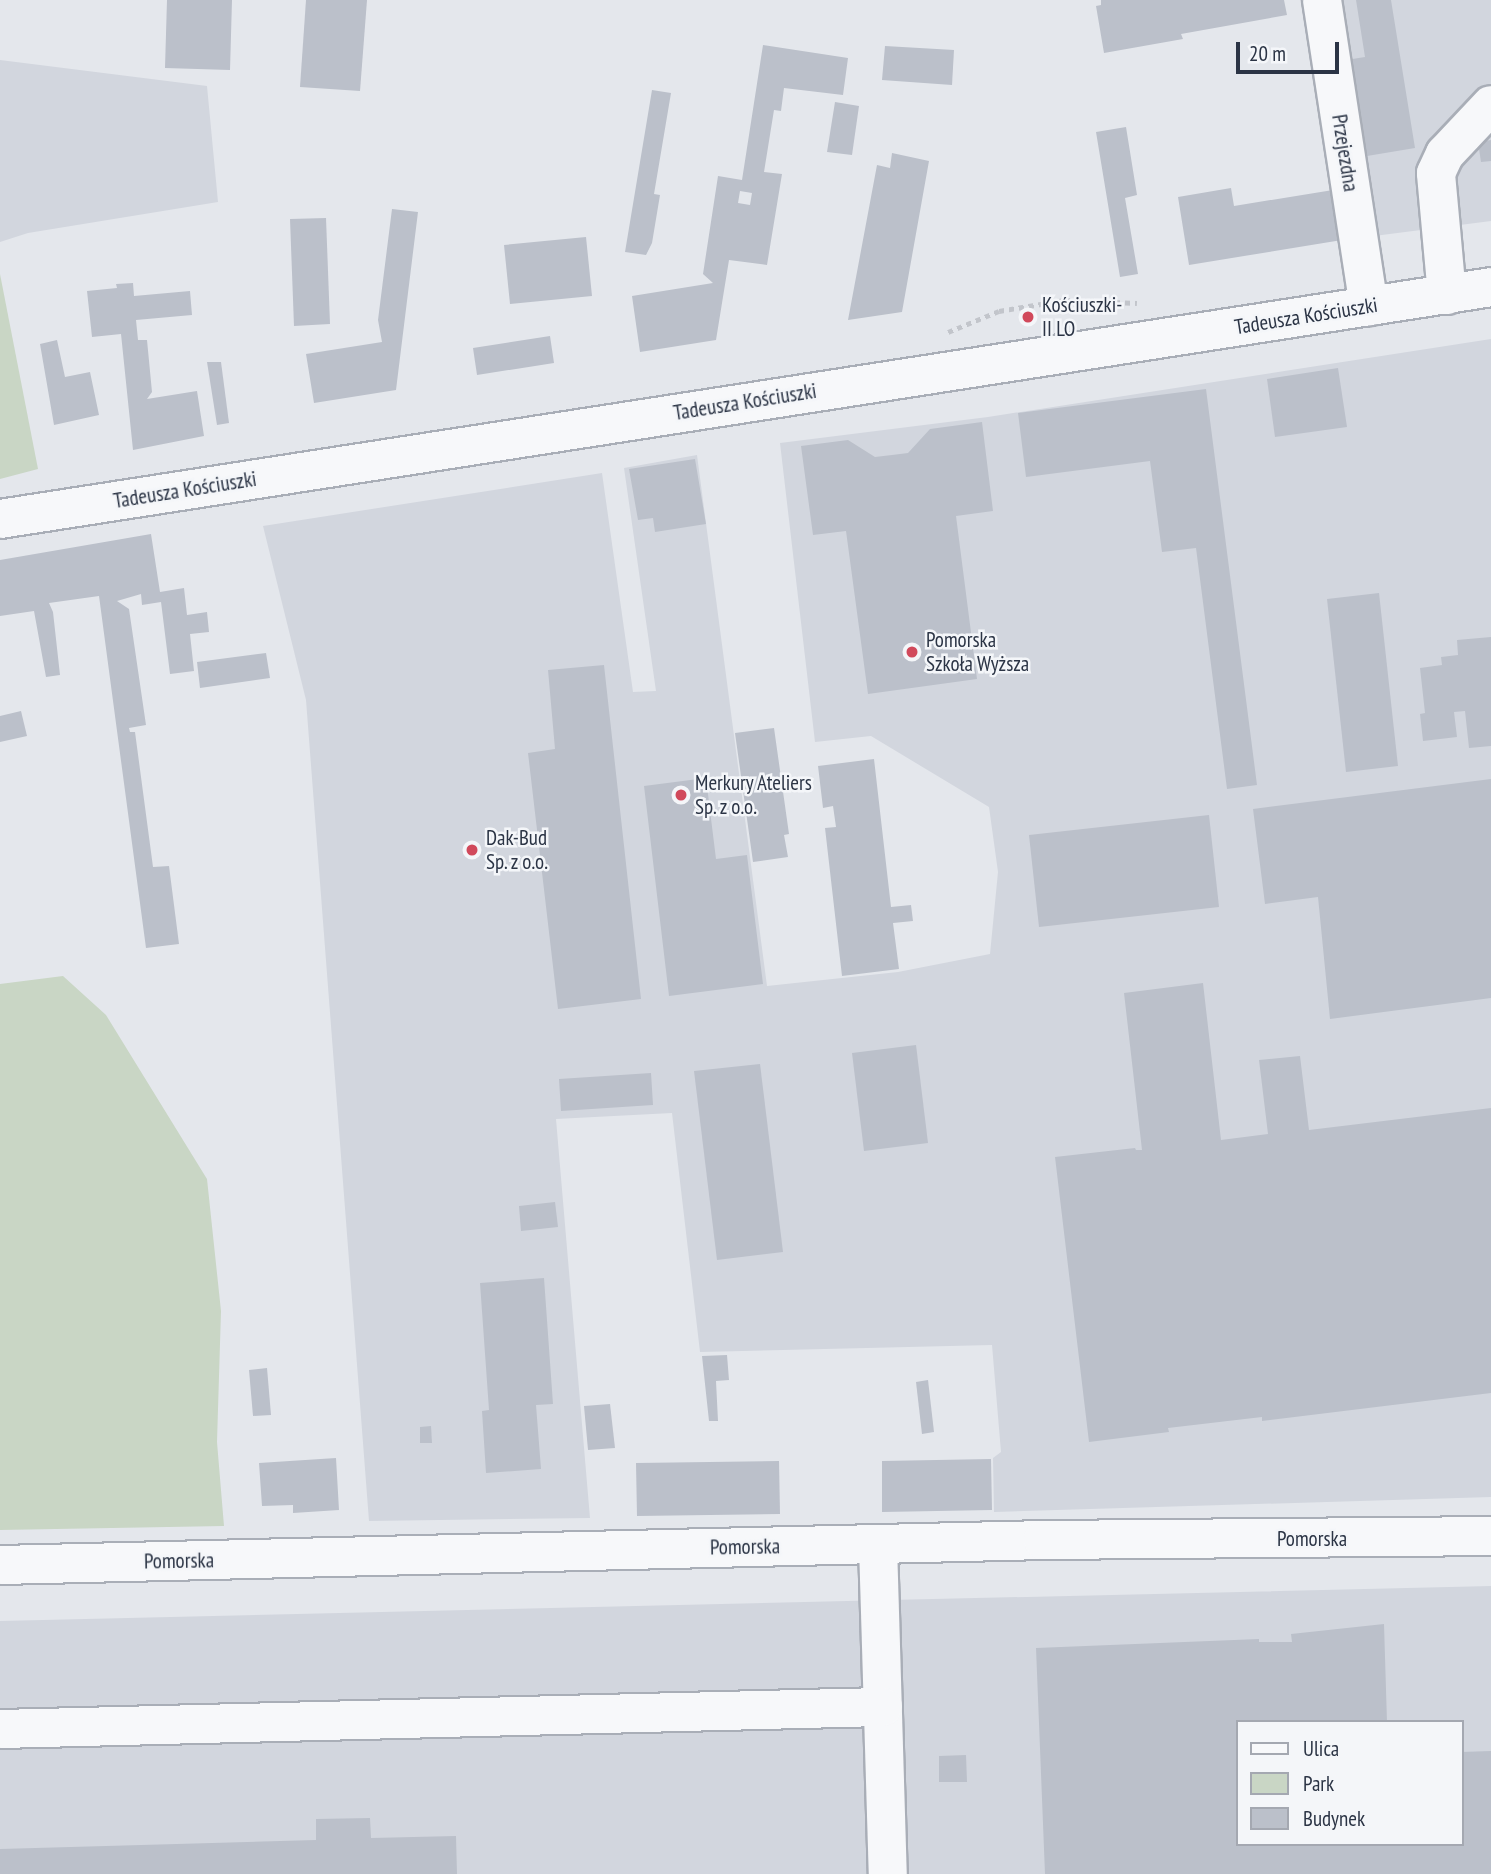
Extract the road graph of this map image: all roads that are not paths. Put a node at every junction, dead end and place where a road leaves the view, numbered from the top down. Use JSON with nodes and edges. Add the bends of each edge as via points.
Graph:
{"nodes":[{"id":1,"x":1322,"y":0,"type":"edge"},
{"id":2,"x":1491,"y":106,"type":"edge"},
{"id":3,"x":1491,"y":287,"type":"edge"},
{"id":4,"x":1447,"y":295,"type":"junction"},
{"id":5,"x":1369,"y":306,"type":"junction"},
{"id":6,"x":0,"y":519,"type":"edge"},
{"id":7,"x":1491,"y":1535,"type":"edge"},
{"id":8,"x":878,"y":1545,"type":"junction"},
{"id":9,"x":0,"y":1565,"type":"edge"},
{"id":10,"x":883,"y":1707,"type":"junction"},
{"id":11,"x":0,"y":1729,"type":"edge"},
{"id":12,"x":888,"y":1874,"type":"edge"}],
"edges":[{"from":1,"to":5,"type":"street","name":"Przejezdna"},
{"from":2,"to":4,"type":"street","via":[[1445,154],[1436,173]]},
{"from":3,"to":4,"type":"street","name":"Tadeusza Kościuszki"},
{"from":4,"to":5,"type":"street","name":"Tadeusza Kościuszki"},
{"from":5,"to":6,"type":"street","name":"Tadeusza Kościuszki"},
{"from":7,"to":8,"type":"street","name":"Pomorska"},
{"from":8,"to":9,"type":"street","name":"Pomorska"},
{"from":8,"to":10,"type":"street"},
{"from":10,"to":11,"type":"street"},
{"from":10,"to":12,"type":"street"}]}
